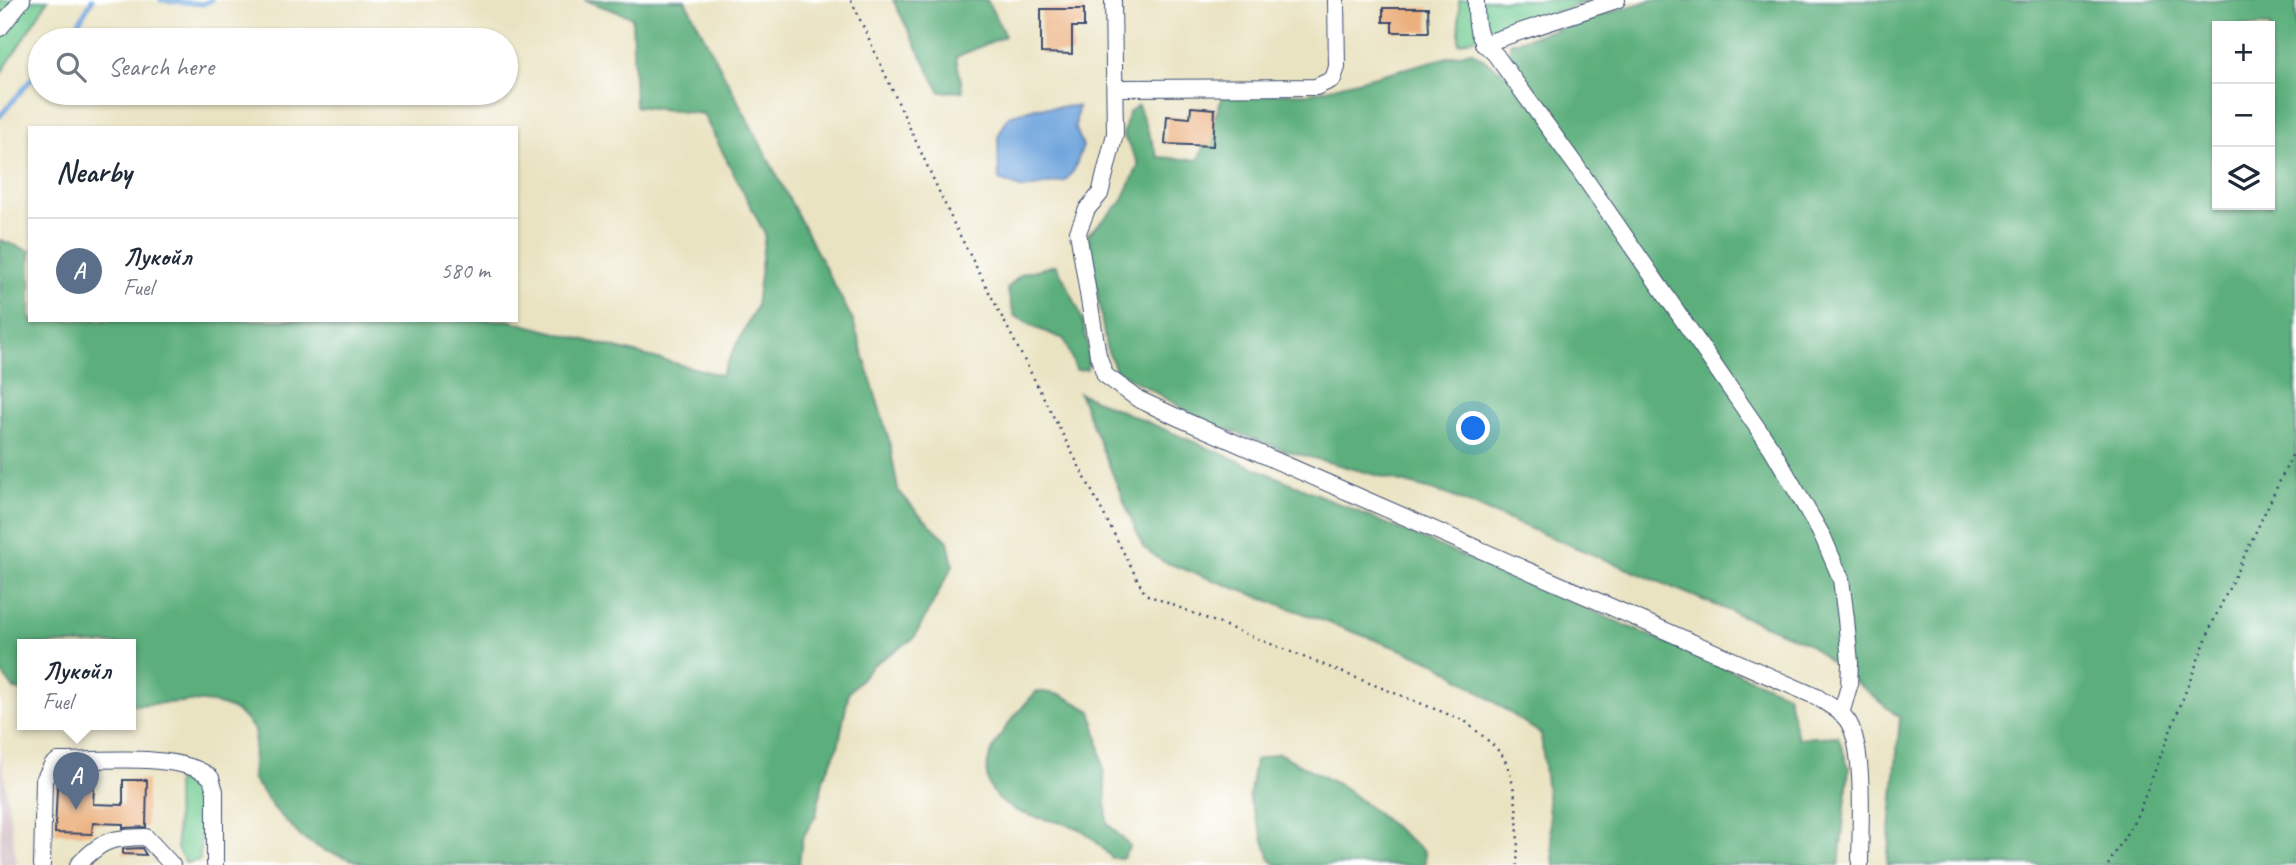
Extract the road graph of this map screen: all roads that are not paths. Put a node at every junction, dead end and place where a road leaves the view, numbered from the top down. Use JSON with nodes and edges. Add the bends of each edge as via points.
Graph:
{"nodes":[{"id":1,"x":22,"y":0,"type":"edge"},
{"id":2,"x":1113,"y":0,"type":"edge"},
{"id":3,"x":1336,"y":0,"type":"edge"},
{"id":4,"x":1476,"y":0,"type":"edge"},
{"id":5,"x":1617,"y":0,"type":"edge"},
{"id":6,"x":0,"y":29,"type":"edge"},
{"id":7,"x":1483,"y":44,"type":"junction"},
{"id":8,"x":1115,"y":88,"type":"junction"},
{"id":9,"x":1842,"y":714,"type":"junction"},
{"id":10,"x":42,"y":865,"type":"edge"},
{"id":11,"x":78,"y":865,"type":"edge"},
{"id":12,"x":172,"y":865,"type":"edge"},
{"id":13,"x":215,"y":865,"type":"edge"},
{"id":14,"x":1860,"y":865,"type":"edge"}],
"edges":[{"from":1,"to":6,"type":"street"},
{"from":2,"to":8,"type":"street"},
{"from":3,"to":8,"type":"street","via":[[1337,67],[1333,79],[1316,87]]},
{"from":4,"to":7,"type":"street"},
{"from":5,"to":7,"type":"street"},
{"from":7,"to":9,"type":"street","via":[[1577,167],[1772,449],[1823,537],[1841,579],[1846,619],[1850,663]]},
{"from":8,"to":9,"type":"street","via":[[1111,155],[1100,194],[1087,209],[1078,232],[1098,355],[1105,375],[1113,382],[1181,419],[1817,697]]},
{"from":9,"to":14,"type":"street","via":[[1852,727],[1857,752]]},
{"from":10,"to":13,"type":"street","via":[[44,780],[52,765],[58,761],[148,760],[190,765],[211,778]]},
{"from":11,"to":12,"type":"street","via":[[104,842],[146,837]]}]}
